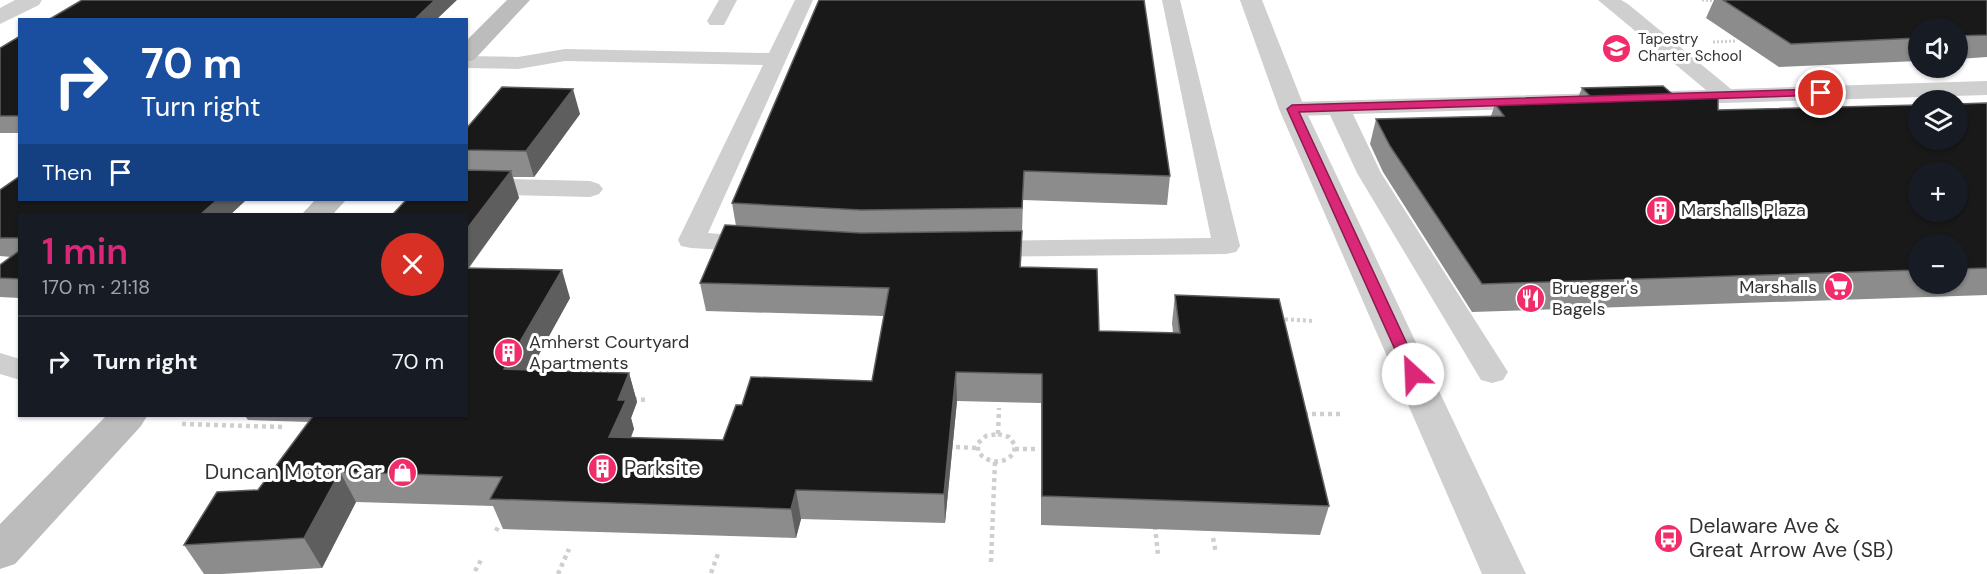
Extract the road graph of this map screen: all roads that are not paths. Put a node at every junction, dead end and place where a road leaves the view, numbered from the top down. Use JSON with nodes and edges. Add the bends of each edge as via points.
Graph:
{"nodes":[{"id":1,"x":31,"y":0,"type":"edge"},
{"id":2,"x":519,"y":0,"type":"edge"},
{"id":3,"x":729,"y":0,"type":"edge"},
{"id":4,"x":804,"y":0,"type":"edge"},
{"id":5,"x":1171,"y":0,"type":"edge"},
{"id":6,"x":1251,"y":0,"type":"edge"},
{"id":7,"x":1607,"y":0,"type":"edge"},
{"id":8,"x":0,"y":18,"type":"edge"},
{"id":9,"x":717,"y":21,"type":"dead end"},
{"id":10,"x":468,"y":53,"type":"edge"},
{"id":11,"x":468,"y":62,"type":"edge"},
{"id":12,"x":770,"y":69,"type":"junction"},
{"id":13,"x":1987,"y":88,"type":"edge"},
{"id":14,"x":1725,"y":95,"type":"junction"},
{"id":15,"x":1338,"y":107,"type":"junction"},
{"id":16,"x":1292,"y":109,"type":"junction"},
{"id":17,"x":468,"y":186,"type":"edge"},
{"id":18,"x":590,"y":189,"type":"dead end"},
{"id":19,"x":331,"y":201,"type":"edge"},
{"id":20,"x":318,"y":213,"type":"edge"},
{"id":21,"x":783,"y":246,"type":"edge"},
{"id":22,"x":957,"y":249,"type":"edge"},
{"id":23,"x":0,"y":363,"type":"edge"},
{"id":24,"x":18,"y":369,"type":"edge"},
{"id":25,"x":1492,"y":372,"type":"dead end"},
{"id":26,"x":127,"y":417,"type":"edge"},
{"id":27,"x":0,"y":552,"type":"edge"},
{"id":28,"x":1504,"y":574,"type":"edge"}],
"edges":[{"from":1,"to":8,"type":"street"},
{"from":2,"to":10,"type":"street"},
{"from":3,"to":9,"type":"lane"},
{"from":4,"to":12,"type":"lane"},
{"from":5,"to":22,"type":"lane","via":[[1226,246]]},
{"from":6,"to":16,"type":"street"},
{"from":7,"to":14,"type":"lane"},
{"from":11,"to":12,"type":"lane","via":[[518,63],[550,74]]},
{"from":12,"to":21,"type":"lane","via":[[691,240]]},
{"from":13,"to":14,"type":"lane"},
{"from":14,"to":15,"type":"lane"},
{"from":15,"to":16,"type":"lane"},
{"from":15,"to":25,"type":"lane","via":[[1369,173]]},
{"from":16,"to":28,"type":"street"},
{"from":17,"to":18,"type":"lane"},
{"from":19,"to":20,"type":"street"},
{"from":23,"to":24,"type":"lane"},
{"from":26,"to":27,"type":"street"}]}
